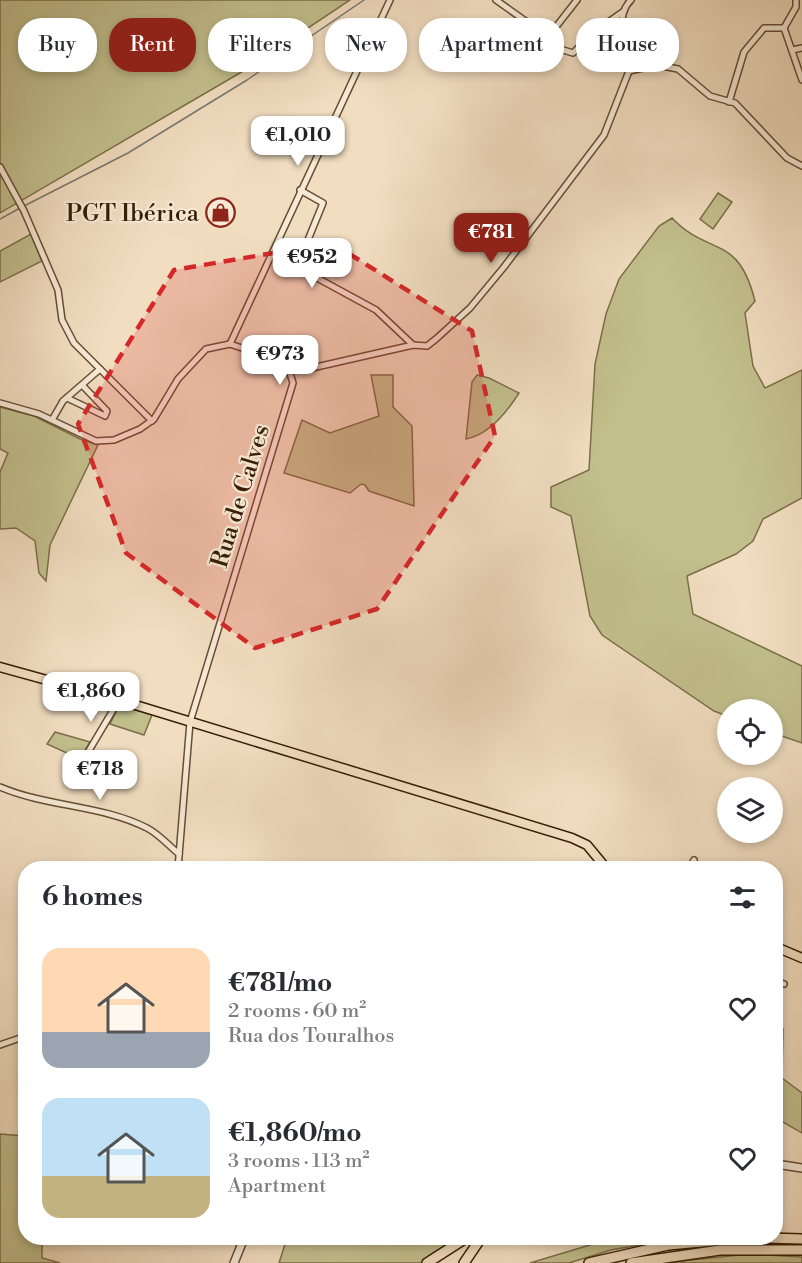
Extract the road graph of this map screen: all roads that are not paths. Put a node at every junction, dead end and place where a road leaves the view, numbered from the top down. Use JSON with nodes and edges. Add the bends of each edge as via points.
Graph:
{"nodes":[{"id":1,"x":390,"y":0,"type":"edge"},
{"id":2,"x":496,"y":0,"type":"edge"},
{"id":3,"x":577,"y":0,"type":"edge"},
{"id":4,"x":631,"y":0,"type":"edge"},
{"id":5,"x":796,"y":0,"type":"edge"},
{"id":6,"x":624,"y":11,"type":"junction"},
{"id":7,"x":521,"y":18,"type":"edge"},
{"id":8,"x":563,"y":18,"type":"edge"},
{"id":9,"x":624,"y":18,"type":"edge"},
{"id":10,"x":784,"y":28,"type":"junction"},
{"id":11,"x":802,"y":48,"type":"edge"},
{"id":12,"x":564,"y":50,"type":"edge"},
{"id":13,"x":792,"y":50,"type":"junction"},
{"id":14,"x":679,"y":70,"type":"edge"},
{"id":15,"x":629,"y":72,"type":"edge"},
{"id":16,"x":802,"y":80,"type":"edge"},
{"id":17,"x":729,"y":102,"type":"junction"},
{"id":18,"x":802,"y":166,"type":"edge"},
{"id":19,"x":0,"y":167,"type":"edge"},
{"id":20,"x":300,"y":190,"type":"junction"},
{"id":21,"x":230,"y":344,"type":"junction"},
{"id":22,"x":413,"y":345,"type":"junction"},
{"id":23,"x":100,"y":369,"type":"junction"},
{"id":24,"x":289,"y":370,"type":"junction"},
{"id":25,"x":83,"y":386,"type":"junction"},
{"id":26,"x":67,"y":398,"type":"junction"},
{"id":27,"x":0,"y":403,"type":"edge"},
{"id":28,"x":52,"y":420,"type":"junction"},
{"id":29,"x":152,"y":421,"type":"junction"},
{"id":30,"x":0,"y":668,"type":"edge"},
{"id":31,"x":118,"y":700,"type":"junction"},
{"id":32,"x":190,"y":722,"type":"junction"},
{"id":33,"x":84,"y":759,"type":"dead end"},
{"id":34,"x":0,"y":787,"type":"edge"},
{"id":35,"x":179,"y":854,"type":"junction"},
{"id":36,"x":178,"y":861,"type":"edge"},
{"id":37,"x":600,"y":861,"type":"edge"},
{"id":38,"x":783,"y":950,"type":"edge"},
{"id":39,"x":802,"y":958,"type":"edge"},
{"id":40,"x":18,"y":1039,"type":"edge"},
{"id":41,"x":0,"y":1045,"type":"edge"},
{"id":42,"x":783,"y":1165,"type":"edge"},
{"id":43,"x":802,"y":1168,"type":"edge"},
{"id":44,"x":783,"y":1238,"type":"edge"},
{"id":45,"x":802,"y":1239,"type":"edge"},
{"id":46,"x":241,"y":1245,"type":"edge"},
{"id":47,"x":455,"y":1245,"type":"edge"},
{"id":48,"x":476,"y":1245,"type":"edge"},
{"id":49,"x":668,"y":1245,"type":"edge"},
{"id":50,"x":802,"y":1250,"type":"edge"},
{"id":51,"x":234,"y":1263,"type":"edge"},
{"id":52,"x":427,"y":1263,"type":"edge"},
{"id":53,"x":464,"y":1263,"type":"edge"},
{"id":54,"x":589,"y":1263,"type":"edge"},
{"id":55,"x":631,"y":1263,"type":"edge"}],
"edges":[{"from":1,"to":20,"type":"street"},
{"from":2,"to":7,"type":"street"},
{"from":3,"to":8,"type":"street"},
{"from":4,"to":6,"type":"street"},
{"from":5,"to":10,"type":"street"},
{"from":6,"to":9,"type":"street"},
{"from":6,"to":12,"type":"street","via":[[573,53]]},
{"from":10,"to":13,"type":"street"},
{"from":10,"to":17,"type":"street","via":[[764,28],[748,46]]},
{"from":11,"to":13,"type":"street"},
{"from":13,"to":16,"type":"street"},
{"from":14,"to":17,"type":"street","via":[[710,96]]},
{"from":15,"to":22,"type":"street","via":[[604,135],[504,267],[470,308],[436,339],[427,346]]},
{"from":17,"to":18,"type":"street","via":[[735,103],[787,158]]},
{"from":19,"to":23,"type":"street","via":[[58,290],[62,320],[74,343]]},
{"from":20,"to":21,"type":"street"},
{"from":20,"to":22,"type":"street","via":[[323,203],[297,267],[376,310]]},
{"from":21,"to":24,"type":"street","via":[[280,361]]},
{"from":21,"to":29,"type":"street","via":[[206,349],[197,356]]},
{"from":22,"to":24,"type":"street"},
{"from":23,"to":25,"type":"street"},
{"from":23,"to":29,"type":"street"},
{"from":24,"to":32,"type":"street","name":"Rua de Calves","via":[[293,383]]},
{"from":25,"to":26,"type":"street"},
{"from":25,"to":26,"type":"street","via":[[107,411],[105,416]]},
{"from":26,"to":28,"type":"street"},
{"from":27,"to":28,"type":"street"},
{"from":28,"to":29,"type":"street","via":[[96,441],[114,440]]},
{"from":30,"to":31,"type":"main road"},
{"from":31,"to":32,"type":"main road"},
{"from":31,"to":33,"type":"street"},
{"from":32,"to":35,"type":"street","name":"Rua de Calves"},
{"from":32,"to":37,"type":"main road","via":[[572,838],[587,845]]},
{"from":34,"to":35,"type":"street","via":[[146,827]]},
{"from":35,"to":36,"type":"street","name":"Rua de Calves"},
{"from":38,"to":39,"type":"main road"},
{"from":40,"to":41,"type":"street"},
{"from":42,"to":43,"type":"street"},
{"from":44,"to":45,"type":"highway"},
{"from":46,"to":51,"type":"street"},
{"from":47,"to":52,"type":"highway"},
{"from":48,"to":53,"type":"highway"},
{"from":49,"to":54,"type":"highway"},
{"from":50,"to":55,"type":"highway","via":[[720,1250]]}]}
